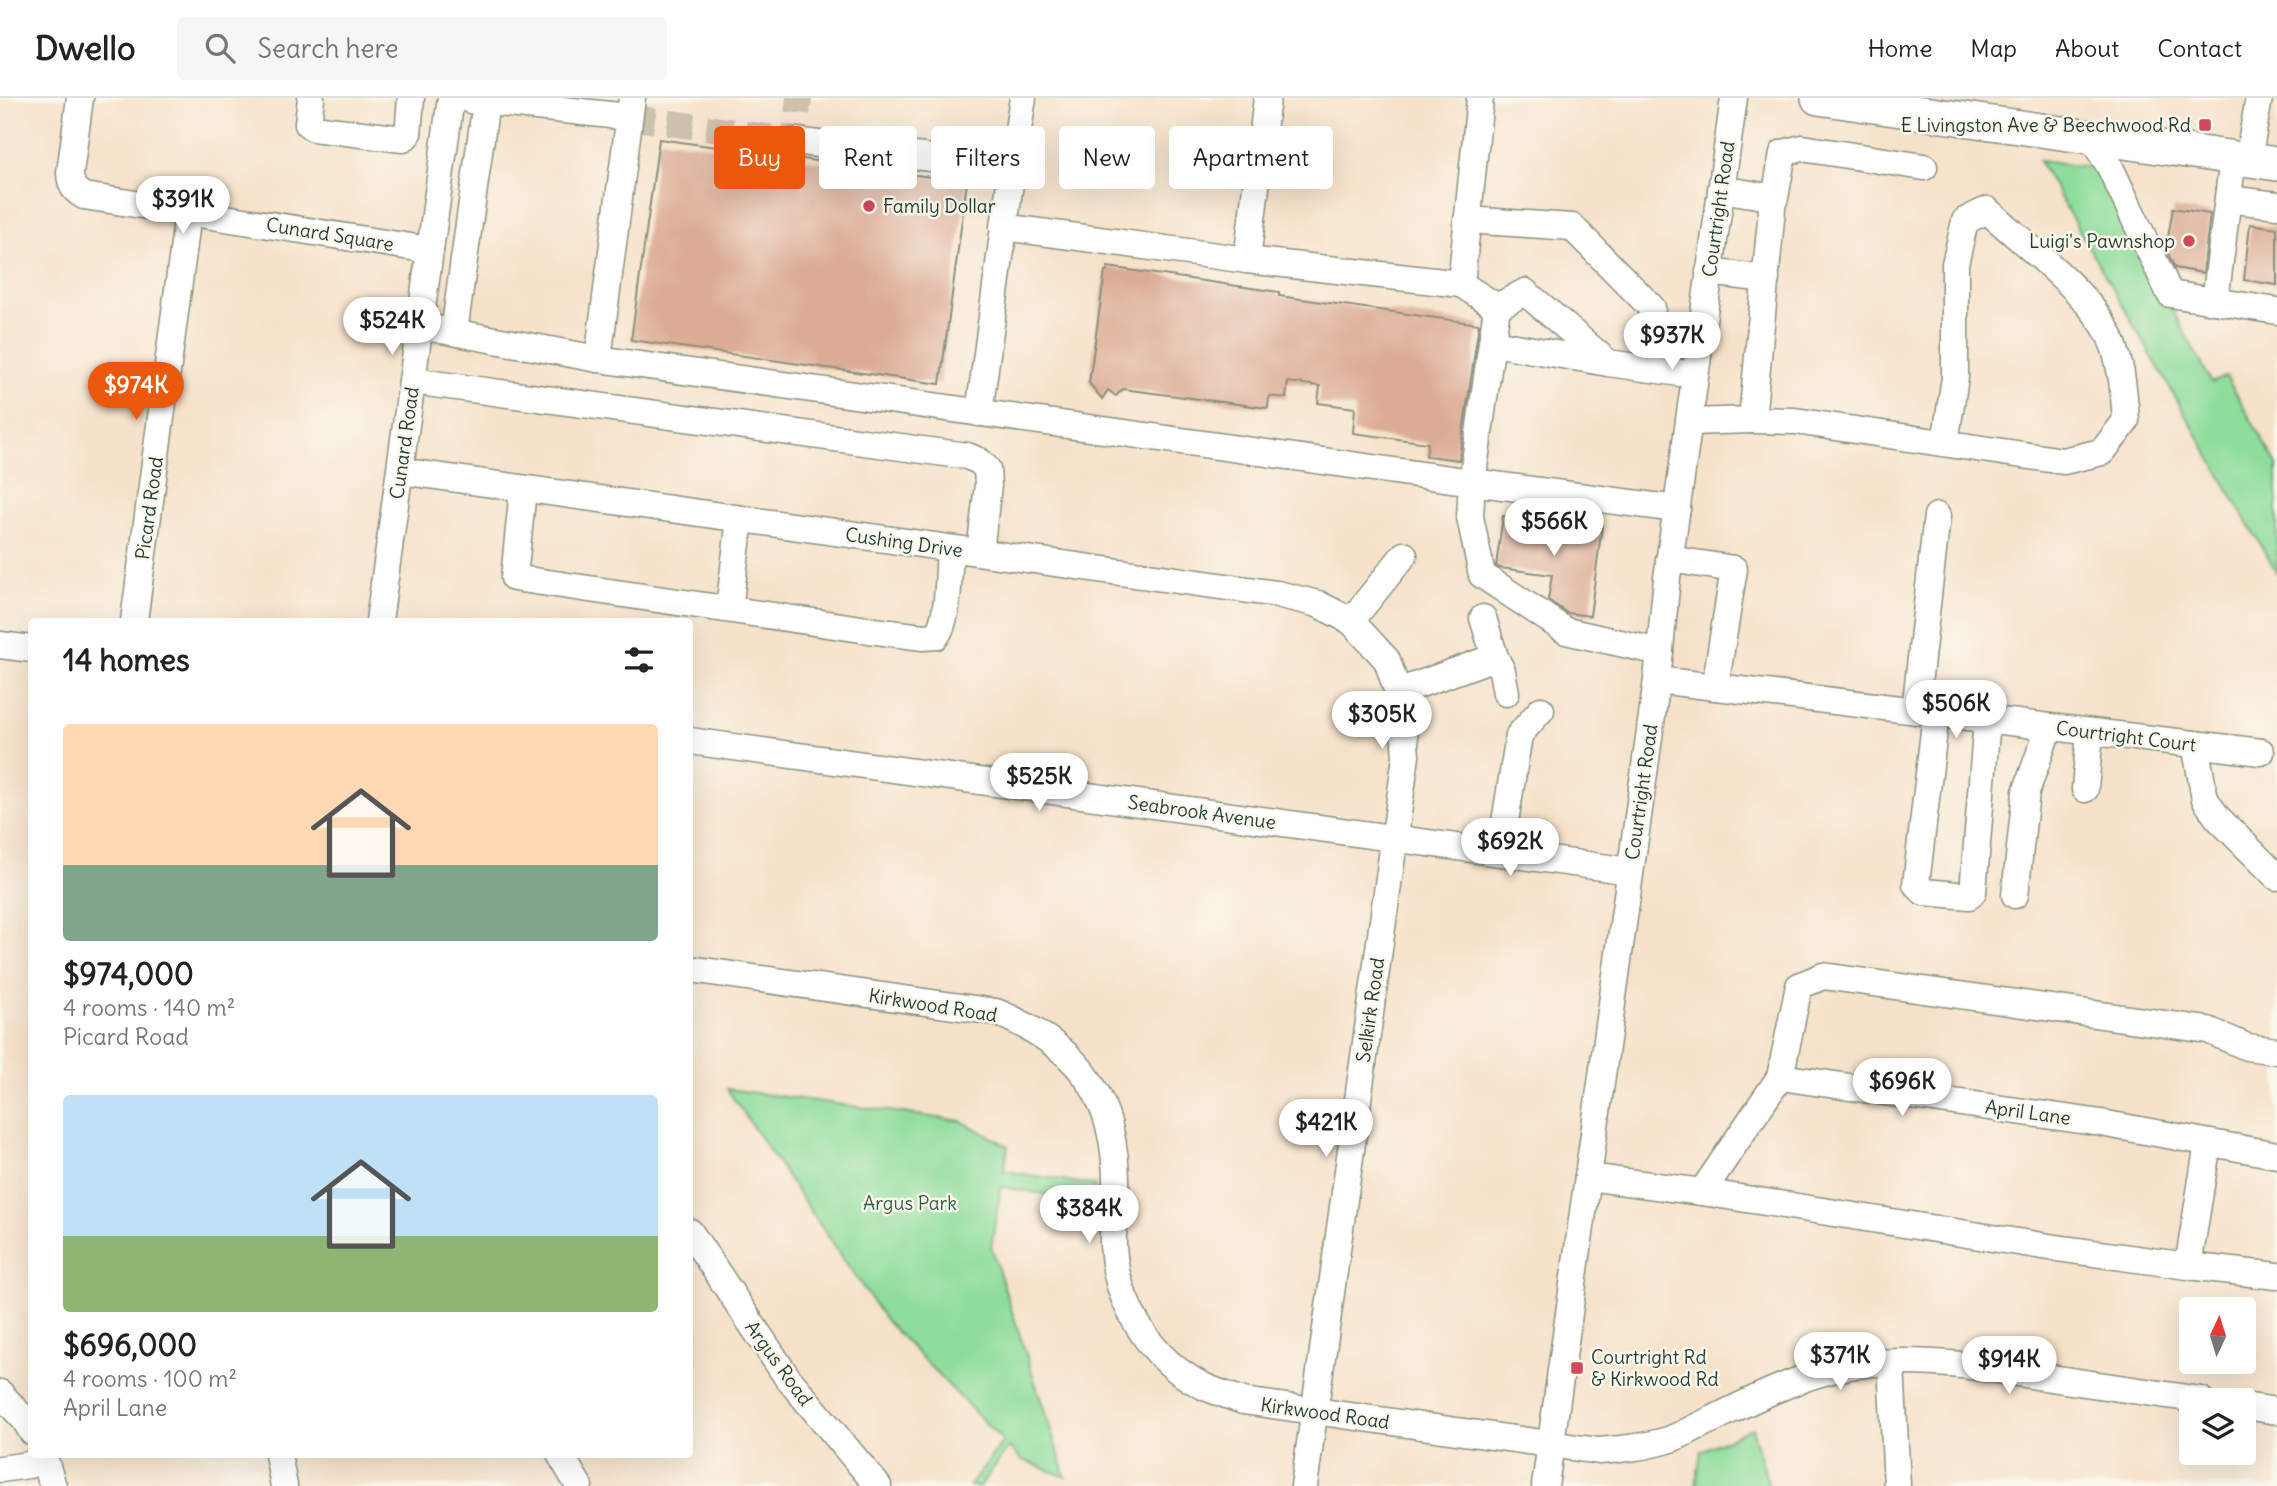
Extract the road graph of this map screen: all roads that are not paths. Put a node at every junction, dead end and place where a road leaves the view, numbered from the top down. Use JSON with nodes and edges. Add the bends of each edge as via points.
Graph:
{"nodes":[{"id":1,"x":80,"y":98,"type":"edge"},
{"id":2,"x":311,"y":98,"type":"edge"},
{"id":3,"x":411,"y":98,"type":"edge"},
{"id":4,"x":451,"y":98,"type":"edge"},
{"id":5,"x":1023,"y":98,"type":"edge"},
{"id":6,"x":1268,"y":98,"type":"edge"},
{"id":7,"x":1480,"y":98,"type":"edge"},
{"id":8,"x":1734,"y":98,"type":"edge"},
{"id":9,"x":1818,"y":98,"type":"edge"},
{"id":10,"x":2259,"y":98,"type":"edge"},
{"id":11,"x":1861,"y":101,"type":"edge"},
{"id":12,"x":486,"y":102,"type":"junction"},
{"id":13,"x":630,"y":108,"type":"edge"},
{"id":14,"x":1019,"y":126,"type":"edge"},
{"id":15,"x":2091,"y":137,"type":"junction"},
{"id":16,"x":805,"y":142,"type":"edge"},
{"id":17,"x":931,"y":158,"type":"edge"},
{"id":18,"x":2253,"y":160,"type":"edge"},
{"id":19,"x":1924,"y":167,"type":"dead end"},
{"id":20,"x":1009,"y":189,"type":"edge"},
{"id":21,"x":1721,"y":189,"type":"junction"},
{"id":22,"x":1773,"y":198,"type":"junction"},
{"id":23,"x":2228,"y":198,"type":"junction"},
{"id":24,"x":2277,"y":205,"type":"edge"},
{"id":25,"x":1468,"y":220,"type":"junction"},
{"id":26,"x":1003,"y":227,"type":"junction"},
{"id":27,"x":186,"y":229,"type":"dead end"},
{"id":28,"x":430,"y":250,"type":"junction"},
{"id":29,"x":1247,"y":260,"type":"junction"},
{"id":30,"x":1709,"y":272,"type":"junction"},
{"id":31,"x":1766,"y":279,"type":"junction"},
{"id":32,"x":1461,"y":284,"type":"junction"},
{"id":33,"x":2215,"y":301,"type":"junction"},
{"id":34,"x":1497,"y":307,"type":"junction"},
{"id":35,"x":2277,"y":311,"type":"edge"},
{"id":36,"x":420,"y":326,"type":"junction"},
{"id":37,"x":454,"y":332,"type":"junction"},
{"id":38,"x":1493,"y":343,"type":"junction"},
{"id":39,"x":598,"y":359,"type":"junction"},
{"id":40,"x":1608,"y":363,"type":"junction"},
{"id":41,"x":1647,"y":368,"type":"junction"},
{"id":42,"x":1696,"y":374,"type":"junction"},
{"id":43,"x":412,"y":381,"type":"junction"},
{"id":44,"x":979,"y":414,"type":"junction"},
{"id":45,"x":1752,"y":420,"type":"junction"},
{"id":46,"x":1689,"y":422,"type":"junction"},
{"id":47,"x":1945,"y":443,"type":"junction"},
{"id":48,"x":400,"y":471,"type":"junction"},
{"id":49,"x":1472,"y":482,"type":"junction"},
{"id":50,"x":523,"y":489,"type":"junction"},
{"id":51,"x":1677,"y":509,"type":"junction"},
{"id":52,"x":1937,"y":516,"type":"dead end"},
{"id":53,"x":740,"y":519,"type":"junction"},
{"id":54,"x":950,"y":548,"type":"junction"},
{"id":55,"x":980,"y":552,"type":"junction"},
{"id":56,"x":1404,"y":555,"type":"dead end"},
{"id":57,"x":1669,"y":559,"type":"junction"},
{"id":58,"x":729,"y":609,"type":"junction"},
{"id":59,"x":134,"y":618,"type":"edge"},
{"id":60,"x":379,"y":618,"type":"edge"},
{"id":61,"x":1483,"y":618,"type":"dead end"},
{"id":62,"x":1351,"y":621,"type":"junction"},
{"id":63,"x":0,"y":645,"type":"edge"},
{"id":64,"x":28,"y":648,"type":"edge"},
{"id":65,"x":1660,"y":652,"type":"junction"},
{"id":66,"x":1495,"y":657,"type":"junction"},
{"id":67,"x":1387,"y":660,"type":"joint"},
{"id":68,"x":1657,"y":680,"type":"junction"},
{"id":69,"x":1715,"y":687,"type":"junction"},
{"id":70,"x":1398,"y":692,"type":"junction"},
{"id":71,"x":1506,"y":693,"type":"dead end"},
{"id":72,"x":1541,"y":709,"type":"dead end"},
{"id":73,"x":1925,"y":713,"type":"junction"},
{"id":74,"x":1987,"y":720,"type":"junction"},
{"id":75,"x":2049,"y":727,"type":"junction"},
{"id":76,"x":2090,"y":732,"type":"junction"},
{"id":77,"x":693,"y":741,"type":"edge"},
{"id":78,"x":2195,"y":744,"type":"junction"},
{"id":79,"x":2261,"y":752,"type":"dead end"},
{"id":80,"x":2085,"y":789,"type":"dead end"},
{"id":81,"x":1395,"y":839,"type":"junction"},
{"id":82,"x":1500,"y":853,"type":"junction"},
{"id":83,"x":1630,"y":872,"type":"junction"},
{"id":84,"x":2277,"y":877,"type":"edge"},
{"id":85,"x":2014,"y":895,"type":"dead end"},
{"id":86,"x":693,"y":969,"type":"edge"},
{"id":87,"x":2277,"y":1052,"type":"edge"},
{"id":88,"x":1780,"y":1077,"type":"junction"},
{"id":89,"x":2208,"y":1143,"type":"junction"},
{"id":90,"x":2277,"y":1155,"type":"edge"},
{"id":91,"x":1588,"y":1177,"type":"junction"},
{"id":92,"x":1702,"y":1192,"type":"junction"},
{"id":93,"x":693,"y":1237,"type":"edge"},
{"id":94,"x":2189,"y":1266,"type":"junction"},
{"id":95,"x":2277,"y":1276,"type":"edge"},
{"id":96,"x":1891,"y":1363,"type":"junction"},
{"id":97,"x":0,"y":1393,"type":"edge"},
{"id":98,"x":2179,"y":1397,"type":"edge"},
{"id":99,"x":2256,"y":1408,"type":"edge"},
{"id":100,"x":2277,"y":1411,"type":"edge"},
{"id":101,"x":1315,"y":1412,"type":"junction"},
{"id":102,"x":28,"y":1425,"type":"edge"},
{"id":103,"x":1551,"y":1444,"type":"junction"},
{"id":104,"x":41,"y":1458,"type":"edge"},
{"id":105,"x":45,"y":1458,"type":"edge"},
{"id":106,"x":279,"y":1458,"type":"edge"},
{"id":107,"x":562,"y":1458,"type":"edge"},
{"id":108,"x":0,"y":1469,"type":"edge"},
{"id":109,"x":53,"y":1486,"type":"edge"},
{"id":110,"x":284,"y":1486,"type":"edge"},
{"id":111,"x":579,"y":1486,"type":"edge"},
{"id":112,"x":878,"y":1486,"type":"edge"},
{"id":113,"x":1304,"y":1486,"type":"edge"},
{"id":114,"x":1545,"y":1486,"type":"edge"},
{"id":115,"x":1897,"y":1486,"type":"edge"}],
"edges":[{"from":1,"to":28,"type":"street","name":"Cunard Square","via":[[70,173],[71,185],[84,196]]},
{"from":2,"to":3,"type":"street","via":[[307,124],[313,128],[403,139],[408,134]]},
{"from":4,"to":12,"type":"street"},
{"from":4,"to":28,"type":"street","name":"Cunard Road"},
{"from":5,"to":14,"type":"street"},
{"from":6,"to":29,"type":"street"},
{"from":7,"to":25,"type":"street"},
{"from":8,"to":21,"type":"street","name":"Courtright Road"},
{"from":9,"to":11,"type":"main road"},
{"from":10,"to":18,"type":"street"},
{"from":11,"to":15,"type":"main road"},
{"from":12,"to":13,"type":"street"},
{"from":12,"to":37,"type":"street"},
{"from":13,"to":39,"type":"street"},
{"from":15,"to":18,"type":"main road"},
{"from":15,"to":33,"type":"street","via":[[2109,165],[2169,295]]},
{"from":16,"to":17,"type":"street"},
{"from":18,"to":23,"type":"street"},
{"from":19,"to":22,"type":"street","via":[[1802,148],[1783,153]]},
{"from":20,"to":26,"type":"street"},
{"from":21,"to":22,"type":"street"},
{"from":21,"to":30,"type":"street","name":"Courtright Road"},
{"from":22,"to":31,"type":"street"},
{"from":23,"to":24,"type":"street"},
{"from":23,"to":33,"type":"street"},
{"from":25,"to":32,"type":"street"},
{"from":25,"to":41,"type":"street","via":[[1572,227],[1652,308]]},
{"from":26,"to":29,"type":"street"},
{"from":26,"to":44,"type":"street"},
{"from":27,"to":59,"type":"street","name":"Picard Road"},
{"from":28,"to":36,"type":"street","name":"Cunard Road"},
{"from":29,"to":32,"type":"street"},
{"from":30,"to":31,"type":"street"},
{"from":30,"to":42,"type":"street","name":"Courtright Road"},
{"from":31,"to":45,"type":"street"},
{"from":32,"to":34,"type":"street"},
{"from":33,"to":35,"type":"street"},
{"from":34,"to":38,"type":"street"},
{"from":34,"to":40,"type":"street","via":[[1525,292]]},
{"from":36,"to":37,"type":"street"},
{"from":36,"to":43,"type":"street","name":"Cunard Road"},
{"from":37,"to":39,"type":"street"},
{"from":38,"to":40,"type":"street"},
{"from":38,"to":49,"type":"street"},
{"from":39,"to":44,"type":"street"},
{"from":40,"to":41,"type":"street"},
{"from":41,"to":42,"type":"street"},
{"from":42,"to":46,"type":"street","name":"Courtright Road"},
{"from":43,"to":48,"type":"street","name":"Cunard Road"},
{"from":43,"to":55,"type":"street","via":[[967,456],[987,468]]},
{"from":44,"to":49,"type":"street"},
{"from":45,"to":46,"type":"street"},
{"from":45,"to":47,"type":"street","via":[[1795,421]]},
{"from":46,"to":51,"type":"street","name":"Courtright Road"},
{"from":47,"to":47,"type":"street","via":[[2063,461],[2102,452],[2126,421],[2123,377],[2106,329],[2079,295],[1987,210],[1965,222],[1955,264],[1955,377]]},
{"from":48,"to":50,"type":"street","name":"Cushing Drive"},
{"from":48,"to":60,"type":"street","name":"Cunard Road"},
{"from":49,"to":51,"type":"street"},
{"from":49,"to":65,"type":"street","via":[[1469,517],[1482,575],[1566,631]]},
{"from":50,"to":53,"type":"street","name":"Cushing Drive"},
{"from":50,"to":58,"type":"street","via":[[514,578]]},
{"from":51,"to":57,"type":"street","name":"Courtright Road"},
{"from":52,"to":73,"type":"street"},
{"from":53,"to":54,"type":"street","name":"Cushing Drive"},
{"from":53,"to":58,"type":"street"},
{"from":54,"to":55,"type":"street","name":"Cushing Drive"},
{"from":54,"to":58,"type":"street","via":[[945,614],[936,636]]},
{"from":55,"to":62,"type":"street","name":"Cushing Drive","via":[[1277,594],[1318,604]]},
{"from":56,"to":62,"type":"street"},
{"from":57,"to":65,"type":"street","name":"Courtright Road"},
{"from":57,"to":69,"type":"street","via":[[1734,569]]},
{"from":61,"to":66,"type":"street"},
{"from":62,"to":67,"type":"street","name":"Cushing Drive"},
{"from":63,"to":64,"type":"street"},
{"from":65,"to":68,"type":"street","name":"Courtright Road"},
{"from":66,"to":70,"type":"street"},
{"from":66,"to":71,"type":"street"},
{"from":67,"to":70,"type":"street","name":"Selkirk Road"},
{"from":68,"to":69,"type":"street","name":"Courtright Court"},
{"from":68,"to":83,"type":"street","name":"Courtright Road"},
{"from":69,"to":73,"type":"street","name":"Courtright Court"},
{"from":70,"to":81,"type":"street","name":"Selkirk Road","via":[[1406,756]]},
{"from":72,"to":82,"type":"street","via":[[1519,735]]},
{"from":73,"to":74,"type":"street","name":"Courtright Court"},
{"from":73,"to":74,"type":"street","via":[[1927,777],[1916,884],[1924,892],[1969,896],[1973,892]]},
{"from":74,"to":75,"type":"street","name":"Courtright Court"},
{"from":75,"to":76,"type":"street","name":"Courtright Court"},
{"from":75,"to":85,"type":"street","via":[[2026,792]]},
{"from":76,"to":78,"type":"street","name":"Courtright Court"},
{"from":76,"to":80,"type":"street"},
{"from":77,"to":81,"type":"street","name":"Seabrook Avenue"},
{"from":78,"to":79,"type":"street","name":"Courtright Court"},
{"from":78,"to":84,"type":"street","via":[[2205,799]]},
{"from":81,"to":82,"type":"street","name":"Seabrook Avenue"},
{"from":81,"to":101,"type":"street","name":"Selkirk Road"},
{"from":82,"to":83,"type":"street","name":"Seabrook Avenue"},
{"from":83,"to":91,"type":"street","name":"Courtright Road"},
{"from":86,"to":101,"type":"street","name":"Kirkwood Road","via":[[996,1012],[1035,1030],[1083,1072],[1104,1111],[1115,1152],[1112,1245],[1120,1289],[1139,1328],[1167,1362],[1202,1386],[1243,1401]]},
{"from":87,"to":88,"type":"street","via":[[2208,1030],[1823,975],[1799,986]]},
{"from":88,"to":89,"type":"street","name":"April Lane"},
{"from":88,"to":92,"type":"street"},
{"from":89,"to":90,"type":"street","name":"April Lane"},
{"from":89,"to":94,"type":"street"},
{"from":91,"to":92,"type":"street"},
{"from":91,"to":103,"type":"street","name":"Courtright Road"},
{"from":92,"to":94,"type":"street"},
{"from":93,"to":112,"type":"street","name":"Argus Road","via":[[786,1377]]},
{"from":94,"to":95,"type":"street"},
{"from":96,"to":98,"type":"street","name":"Kirkwood Road","via":[[1962,1365]]},
{"from":96,"to":103,"type":"street","name":"Kirkwood Road","via":[[1847,1366],[1805,1378],[1669,1440],[1599,1451]]},
{"from":96,"to":115,"type":"street"},
{"from":97,"to":102,"type":"street"},
{"from":99,"to":100,"type":"street"},
{"from":101,"to":103,"type":"street","name":"Kirkwood Road"},
{"from":101,"to":113,"type":"street","name":"Selkirk Road"},
{"from":103,"to":114,"type":"street","name":"Courtright Road"},
{"from":104,"to":108,"type":"street","via":[[29,1465]]},
{"from":105,"to":109,"type":"street"},
{"from":106,"to":110,"type":"street"},
{"from":107,"to":111,"type":"street"}]}
